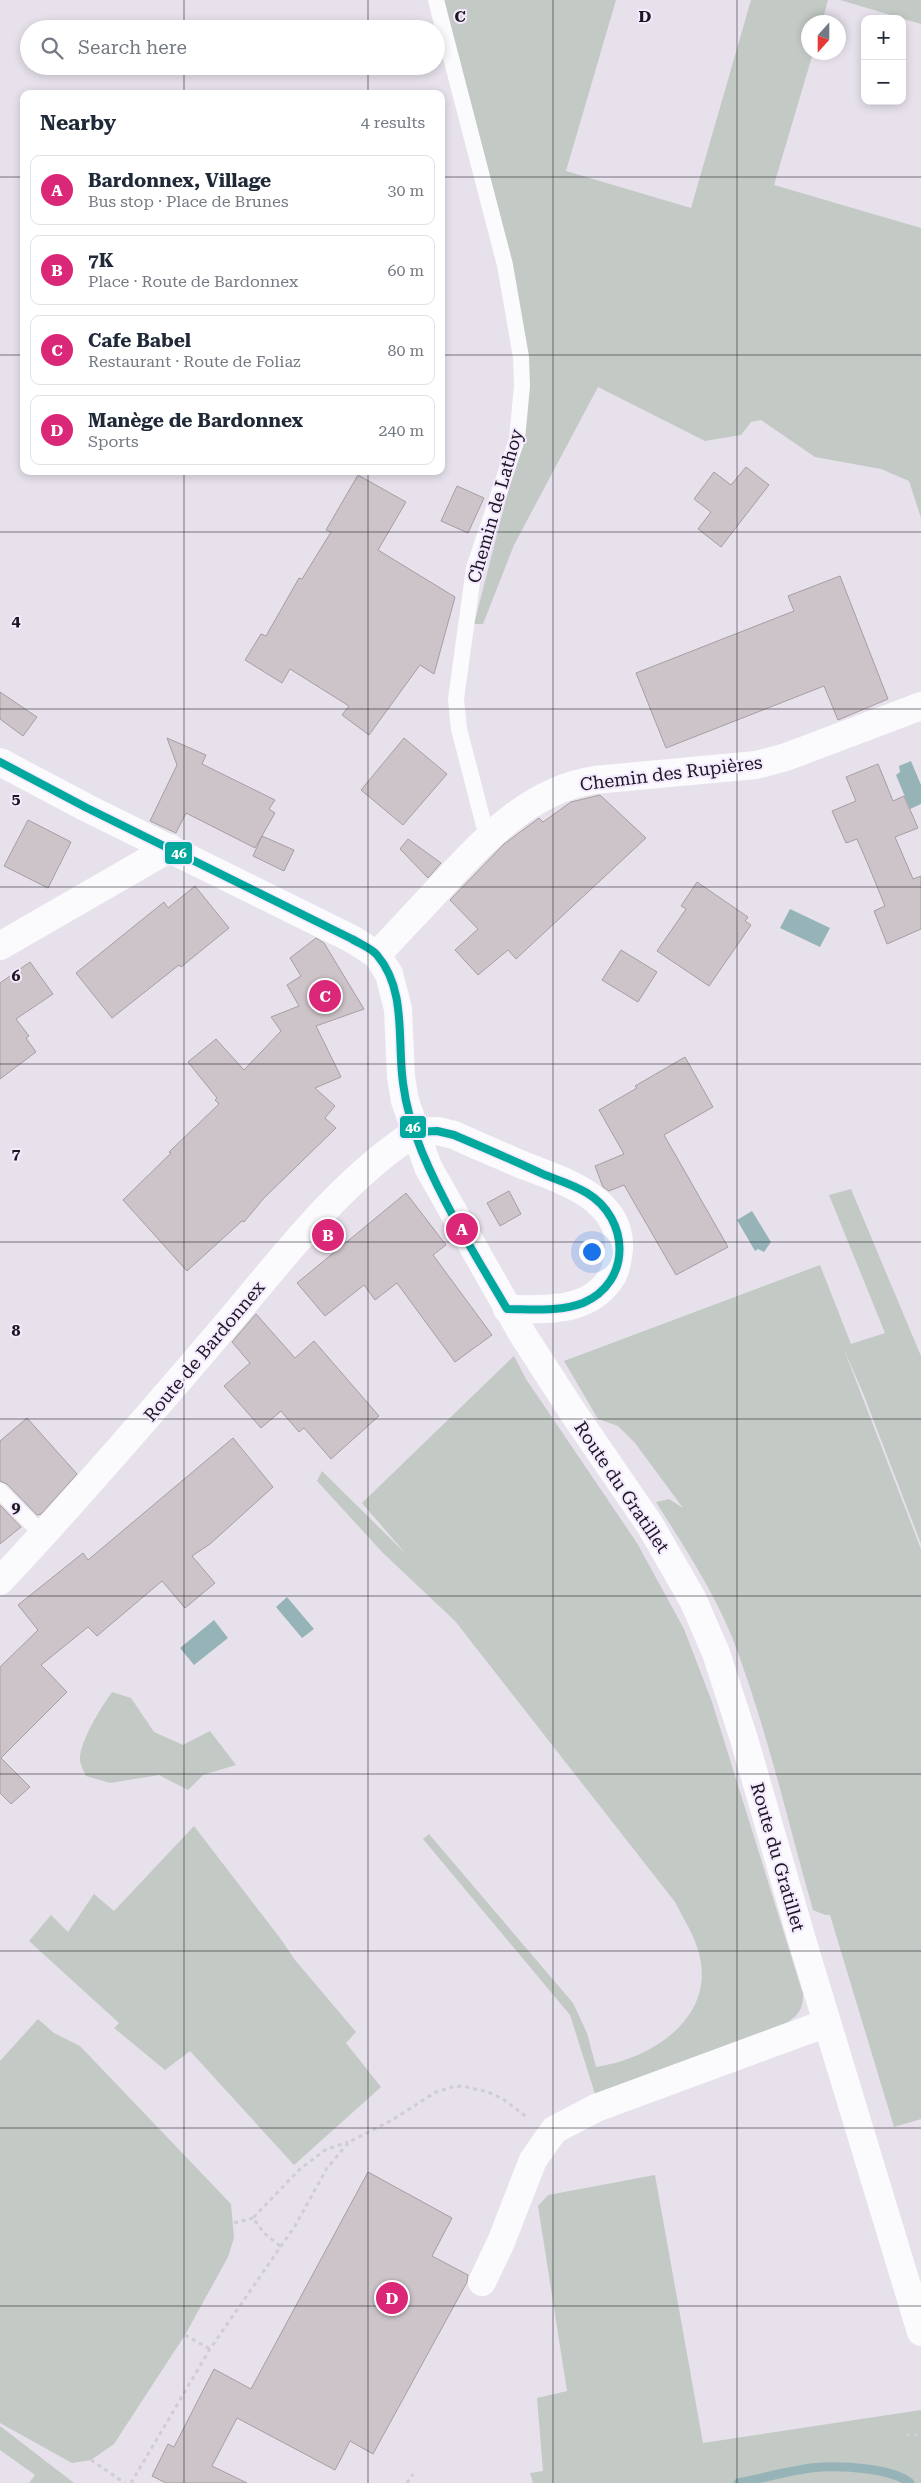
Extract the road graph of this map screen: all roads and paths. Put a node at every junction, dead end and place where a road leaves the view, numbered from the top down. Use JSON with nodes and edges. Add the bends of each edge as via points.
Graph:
{"nodes":[{"id":1,"x":436,"y":0,"type":"edge"},
{"id":2,"x":441,"y":20,"type":"edge"},
{"id":3,"x":445,"y":35,"type":"edge"},
{"id":4,"x":921,"y":706,"type":"edge"},
{"id":5,"x":0,"y":762,"type":"edge"},
{"id":6,"x":487,"y":837,"type":"junction"},
{"id":7,"x":170,"y":848,"type":"junction"},
{"id":8,"x":0,"y":946,"type":"edge"},
{"id":9,"x":377,"y":955,"type":"junction"},
{"id":10,"x":416,"y":1132,"type":"junction"},
{"id":11,"x":507,"y":1309,"type":"junction"},
{"id":12,"x":0,"y":1491,"type":"edge"},
{"id":13,"x":43,"y":1535,"type":"junction"},
{"id":14,"x":0,"y":1580,"type":"edge"},
{"id":15,"x":827,"y":2023,"type":"junction"},
{"id":16,"x":551,"y":2134,"type":"junction"},
{"id":17,"x":349,"y":2142,"type":"junction"},
{"id":18,"x":253,"y":2218,"type":"junction"},
{"id":19,"x":234,"y":2223,"type":"dead end"},
{"id":20,"x":280,"y":2246,"type":"junction"},
{"id":21,"x":482,"y":2282,"type":"dead end"},
{"id":22,"x":921,"y":2332,"type":"edge"},
{"id":23,"x":185,"y":2335,"type":"dead end"},
{"id":24,"x":210,"y":2349,"type":"junction"},
{"id":25,"x":906,"y":2435,"type":"dead end"},
{"id":26,"x":921,"y":2435,"type":"edge"},
{"id":27,"x":91,"y":2460,"type":"dead end"},
{"id":28,"x":413,"y":2474,"type":"dead end"},
{"id":29,"x":125,"y":2483,"type":"edge"},
{"id":30,"x":131,"y":2483,"type":"edge"},
{"id":31,"x":407,"y":2483,"type":"edge"}],
"edges":[{"from":1,"to":2,"type":"lane","name":"Chemin de Lathoy"},
{"from":3,"to":6,"type":"lane","name":"Chemin de Lathoy","via":[[505,266],[521,358],[517,439],[474,568],[456,699],[459,729]]},
{"from":4,"to":6,"type":"street","name":"Chemin des Rupières","via":[[786,757],[756,765],[574,783],[533,802]]},
{"from":5,"to":7,"type":"street"},
{"from":6,"to":9,"type":"street","name":"Chemin des Rupières"},
{"from":7,"to":8,"type":"street"},
{"from":7,"to":9,"type":"street","via":[[352,939]]},
{"from":9,"to":10,"type":"street","name":"Route du Gratillet","via":[[395,991],[401,1077]]},
{"from":10,"to":11,"type":"street","name":"Route du Gratillet","via":[[428,1167]]},
{"from":10,"to":11,"type":"street","via":[[437,1131],[454,1135],[565,1182],[605,1208],[614,1222],[620,1239],[616,1264],[605,1287],[595,1296],[581,1303],[550,1309]]},
{"from":10,"to":13,"type":"street","name":"Route de Bardonnex","via":[[392,1147],[317,1218]]},
{"from":11,"to":15,"type":"street","name":"Route du Gratillet","via":[[650,1525],[693,1600],[716,1653],[744,1738]]},
{"from":12,"to":13,"type":"lane"},
{"from":13,"to":14,"type":"street","name":"Route de Bardonnex"},
{"from":15,"to":16,"type":"street","via":[[596,2108],[570,2120]]},
{"from":15,"to":22,"type":"street","name":"Route du Gratillet"},
{"from":16,"to":17,"type":"path","via":[[503,2099],[462,2086],[436,2092]]},
{"from":16,"to":21,"type":"street","via":[[534,2160]]},
{"from":17,"to":18,"type":"path","via":[[326,2150],[299,2170]]},
{"from":17,"to":20,"type":"path","via":[[327,2168],[295,2226]]},
{"from":18,"to":19,"type":"path"},
{"from":18,"to":20,"type":"path"},
{"from":20,"to":24,"type":"path"},
{"from":23,"to":24,"type":"path"},
{"from":24,"to":30,"type":"path"},
{"from":25,"to":26,"type":"path"},
{"from":27,"to":29,"type":"path"},
{"from":28,"to":31,"type":"path"}]}
